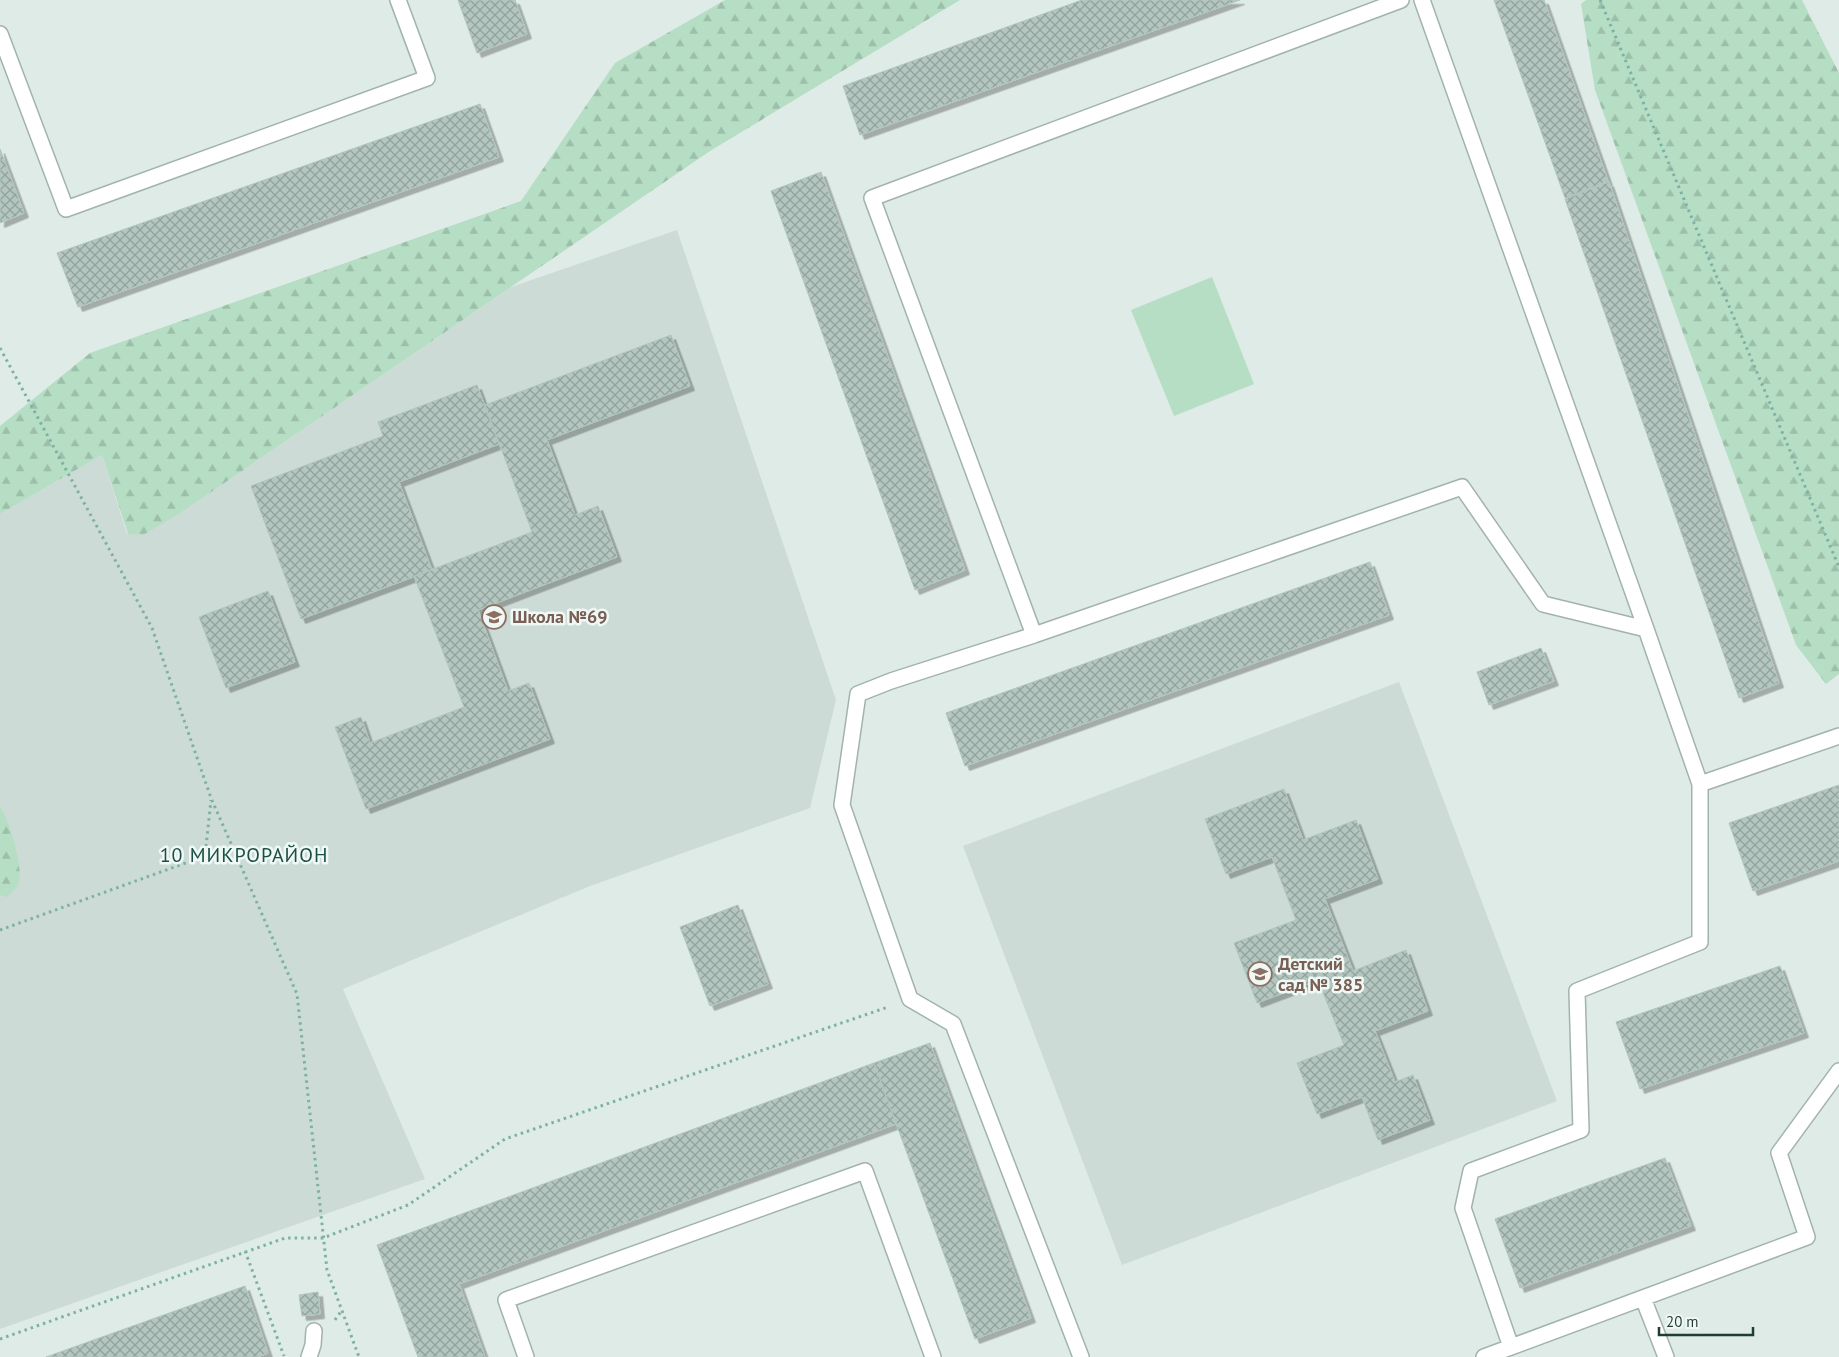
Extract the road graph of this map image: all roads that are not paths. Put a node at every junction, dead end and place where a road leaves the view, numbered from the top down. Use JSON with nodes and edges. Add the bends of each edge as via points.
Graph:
{"nodes":[{"id":1,"x":398,"y":0,"type":"edge"},
{"id":2,"x":1402,"y":0,"type":"edge"},
{"id":3,"x":1422,"y":0,"type":"edge"},
{"id":4,"x":0,"y":34,"type":"edge"},
{"id":5,"x":1646,"y":629,"type":"junction"},
{"id":6,"x":1034,"y":635,"type":"junction"},
{"id":7,"x":1839,"y":736,"type":"edge"},
{"id":8,"x":1700,"y":784,"type":"junction"},
{"id":9,"x":1839,"y":1071,"type":"edge"},
{"id":10,"x":1644,"y":1298,"type":"junction"},
{"id":11,"x":314,"y":1331,"type":"dead end"},
{"id":12,"x":1511,"y":1347,"type":"junction"},
{"id":13,"x":309,"y":1357,"type":"edge"},
{"id":14,"x":526,"y":1357,"type":"edge"},
{"id":15,"x":933,"y":1357,"type":"edge"},
{"id":16,"x":1081,"y":1357,"type":"edge"},
{"id":17,"x":1484,"y":1357,"type":"edge"},
{"id":18,"x":1666,"y":1357,"type":"edge"}],
"edges":[{"from":1,"to":4,"type":"lane","via":[[427,78],[66,209]]},
{"from":2,"to":6,"type":"lane","via":[[872,198]]},
{"from":3,"to":5,"type":"lane"},
{"from":5,"to":6,"type":"lane","via":[[1543,604],[1462,487]]},
{"from":5,"to":8,"type":"lane"},
{"from":6,"to":16,"type":"lane","via":[[891,680],[858,694],[842,805],[910,999],[953,1024]]},
{"from":7,"to":8,"type":"lane"},
{"from":8,"to":12,"type":"lane","via":[[1700,942],[1577,991],[1581,1130],[1471,1171],[1463,1208]]},
{"from":9,"to":10,"type":"lane","via":[[1779,1153],[1807,1238]]},
{"from":10,"to":12,"type":"lane"},
{"from":10,"to":18,"type":"lane"},
{"from":11,"to":13,"type":"lane"},
{"from":12,"to":17,"type":"lane"},
{"from":14,"to":15,"type":"lane","via":[[506,1300],[866,1171]]}]}
